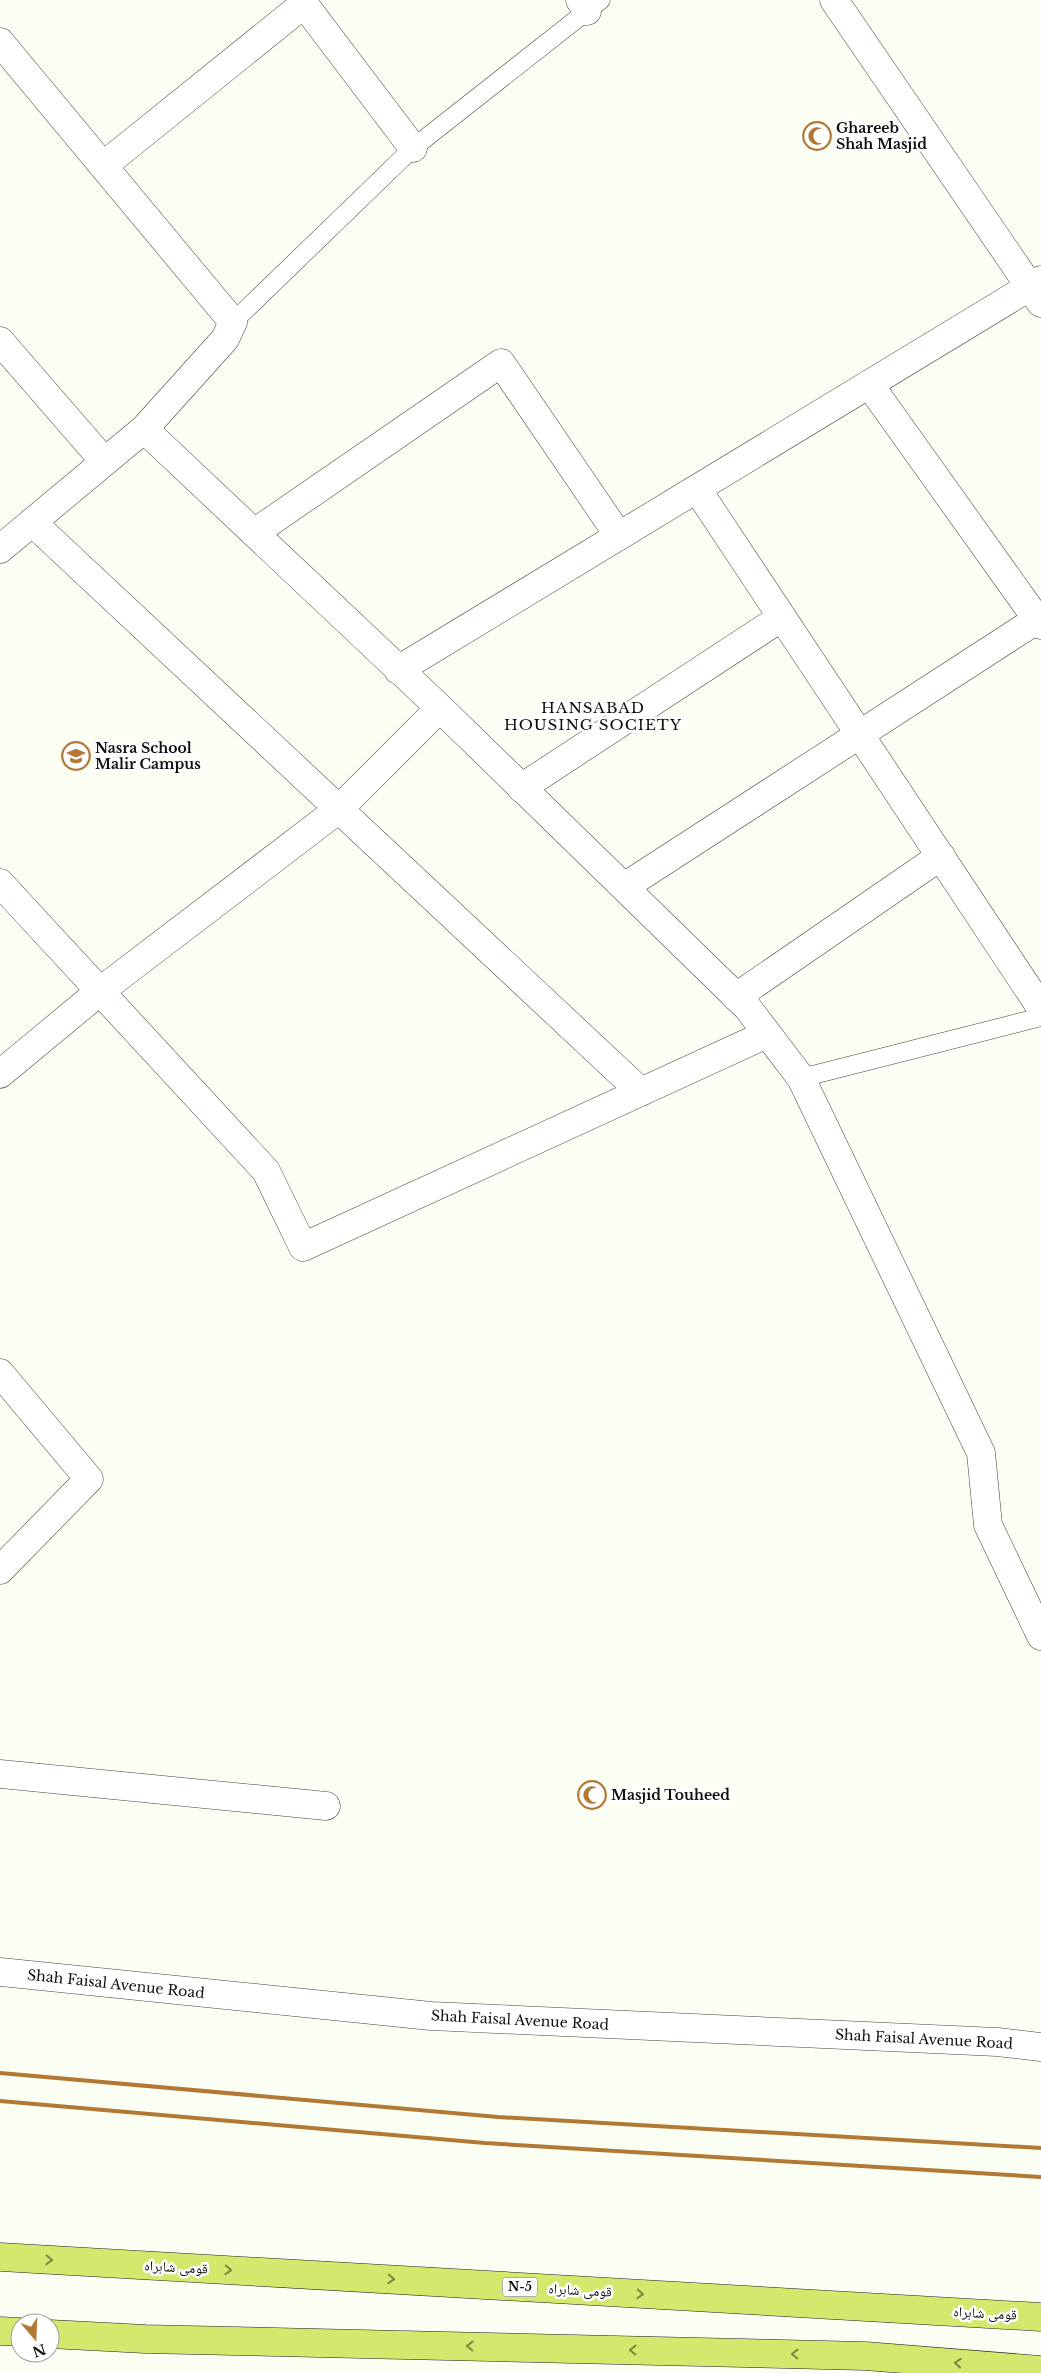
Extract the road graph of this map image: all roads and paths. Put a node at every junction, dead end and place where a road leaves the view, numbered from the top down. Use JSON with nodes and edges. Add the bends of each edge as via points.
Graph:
{"nodes":[{"id":1,"x":834,"y":0,"type":"edge"},
{"id":2,"x":303,"y":2,"type":"edge"},
{"id":3,"x":590,"y":4,"type":"edge"},
{"id":4,"x":0,"y":42,"type":"edge"},
{"id":5,"x":413,"y":148,"type":"junction"},
{"id":6,"x":103,"y":166,"type":"junction"},
{"id":7,"x":1037,"y":290,"type":"edge"},
{"id":8,"x":233,"y":322,"type":"junction"},
{"id":9,"x":0,"y":341,"type":"edge"},
{"id":10,"x":869,"y":384,"type":"junction"},
{"id":11,"x":144,"y":429,"type":"junction"},
{"id":12,"x":104,"y":462,"type":"junction"},
{"id":13,"x":697,"y":489,"type":"junction"},
{"id":14,"x":32,"y":522,"type":"junction"},
{"id":15,"x":254,"y":533,"type":"junction"},
{"id":16,"x":619,"y":536,"type":"junction"},
{"id":17,"x":0,"y":549,"type":"edge"},
{"id":18,"x":782,"y":617,"type":"junction"},
{"id":19,"x":1040,"y":620,"type":"edge"},
{"id":20,"x":398,"y":670,"type":"junction"},
{"id":21,"x":440,"y":708,"type":"junction"},
{"id":22,"x":860,"y":736,"type":"junction"},
{"id":23,"x":521,"y":788,"type":"junction"},
{"id":24,"x":339,"y":809,"type":"junction"},
{"id":25,"x":941,"y":856,"type":"junction"},
{"id":26,"x":0,"y":883,"type":"edge"},
{"id":27,"x":624,"y":887,"type":"junction"},
{"id":28,"x":99,"y":992,"type":"junction"},
{"id":29,"x":736,"y":996,"type":"junction"},
{"id":30,"x":1041,"y":1008,"type":"edge"},
{"id":31,"x":1041,"y":1017,"type":"edge"},
{"id":32,"x":768,"y":1034,"type":"junction"},
{"id":33,"x":0,"y":1074,"type":"edge"},
{"id":34,"x":801,"y":1078,"type":"junction"},
{"id":35,"x":641,"y":1092,"type":"junction"},
{"id":36,"x":0,"y":1373,"type":"edge"},
{"id":37,"x":0,"y":1570,"type":"edge"},
{"id":38,"x":1041,"y":1636,"type":"edge"},
{"id":39,"x":0,"y":1774,"type":"edge"},
{"id":40,"x":326,"y":1806,"type":"dead end"},
{"id":41,"x":0,"y":1972,"type":"edge"},
{"id":42,"x":1041,"y":2047,"type":"edge"},
{"id":43,"x":0,"y":2257,"type":"edge"},
{"id":44,"x":1041,"y":2317,"type":"edge"},
{"id":45,"x":60,"y":2334,"type":"edge"},
{"id":46,"x":865,"y":2356,"type":"junction"},
{"id":47,"x":1041,"y":2370,"type":"edge"},
{"id":48,"x":922,"y":2373,"type":"edge"}],
"edges":[{"from":1,"to":7,"type":"street"},
{"from":2,"to":5,"type":"street"},
{"from":2,"to":6,"type":"street"},
{"from":3,"to":5,"type":"lane"},
{"from":4,"to":6,"type":"street"},
{"from":5,"to":8,"type":"lane"},
{"from":6,"to":8,"type":"street"},
{"from":7,"to":10,"type":"street"},
{"from":8,"to":11,"type":"street","via":[[225,339]]},
{"from":9,"to":12,"type":"street"},
{"from":10,"to":13,"type":"street"},
{"from":10,"to":19,"type":"street"},
{"from":11,"to":12,"type":"street"},
{"from":11,"to":15,"type":"street"},
{"from":12,"to":14,"type":"street"},
{"from":13,"to":16,"type":"street"},
{"from":13,"to":18,"type":"street"},
{"from":14,"to":17,"type":"street"},
{"from":14,"to":24,"type":"street"},
{"from":15,"to":16,"type":"street","via":[[501,363]]},
{"from":15,"to":20,"type":"street"},
{"from":16,"to":20,"type":"street"},
{"from":18,"to":22,"type":"street"},
{"from":18,"to":23,"type":"street"},
{"from":19,"to":22,"type":"street"},
{"from":20,"to":21,"type":"street"},
{"from":21,"to":23,"type":"street"},
{"from":21,"to":24,"type":"street"},
{"from":22,"to":25,"type":"street"},
{"from":22,"to":27,"type":"street"},
{"from":23,"to":27,"type":"street"},
{"from":24,"to":28,"type":"street"},
{"from":24,"to":35,"type":"street"},
{"from":25,"to":29,"type":"street"},
{"from":25,"to":30,"type":"street"},
{"from":26,"to":28,"type":"street"},
{"from":27,"to":29,"type":"street"},
{"from":28,"to":33,"type":"street"},
{"from":28,"to":35,"type":"street","via":[[266,1171],[303,1247]]},
{"from":29,"to":32,"type":"street"},
{"from":31,"to":34,"type":"lane"},
{"from":32,"to":34,"type":"street"},
{"from":32,"to":35,"type":"street"},
{"from":34,"to":38,"type":"street","via":[[981,1453],[988,1525]]},
{"from":36,"to":37,"type":"street","via":[[89,1480]]},
{"from":39,"to":40,"type":"street"},
{"from":41,"to":42,"type":"street","name":"Shah Faisal Avenue Road","via":[[432,2016],[997,2042]]},
{"from":43,"to":44,"type":"highway","name":"قومی شاہراہ","number":"N-5","one_way":true},
{"from":46,"to":45,"type":"highway","one_way":true},
{"from":47,"to":46,"type":"highway","one_way":true},
{"from":46,"to":48,"type":"highway"}]}
